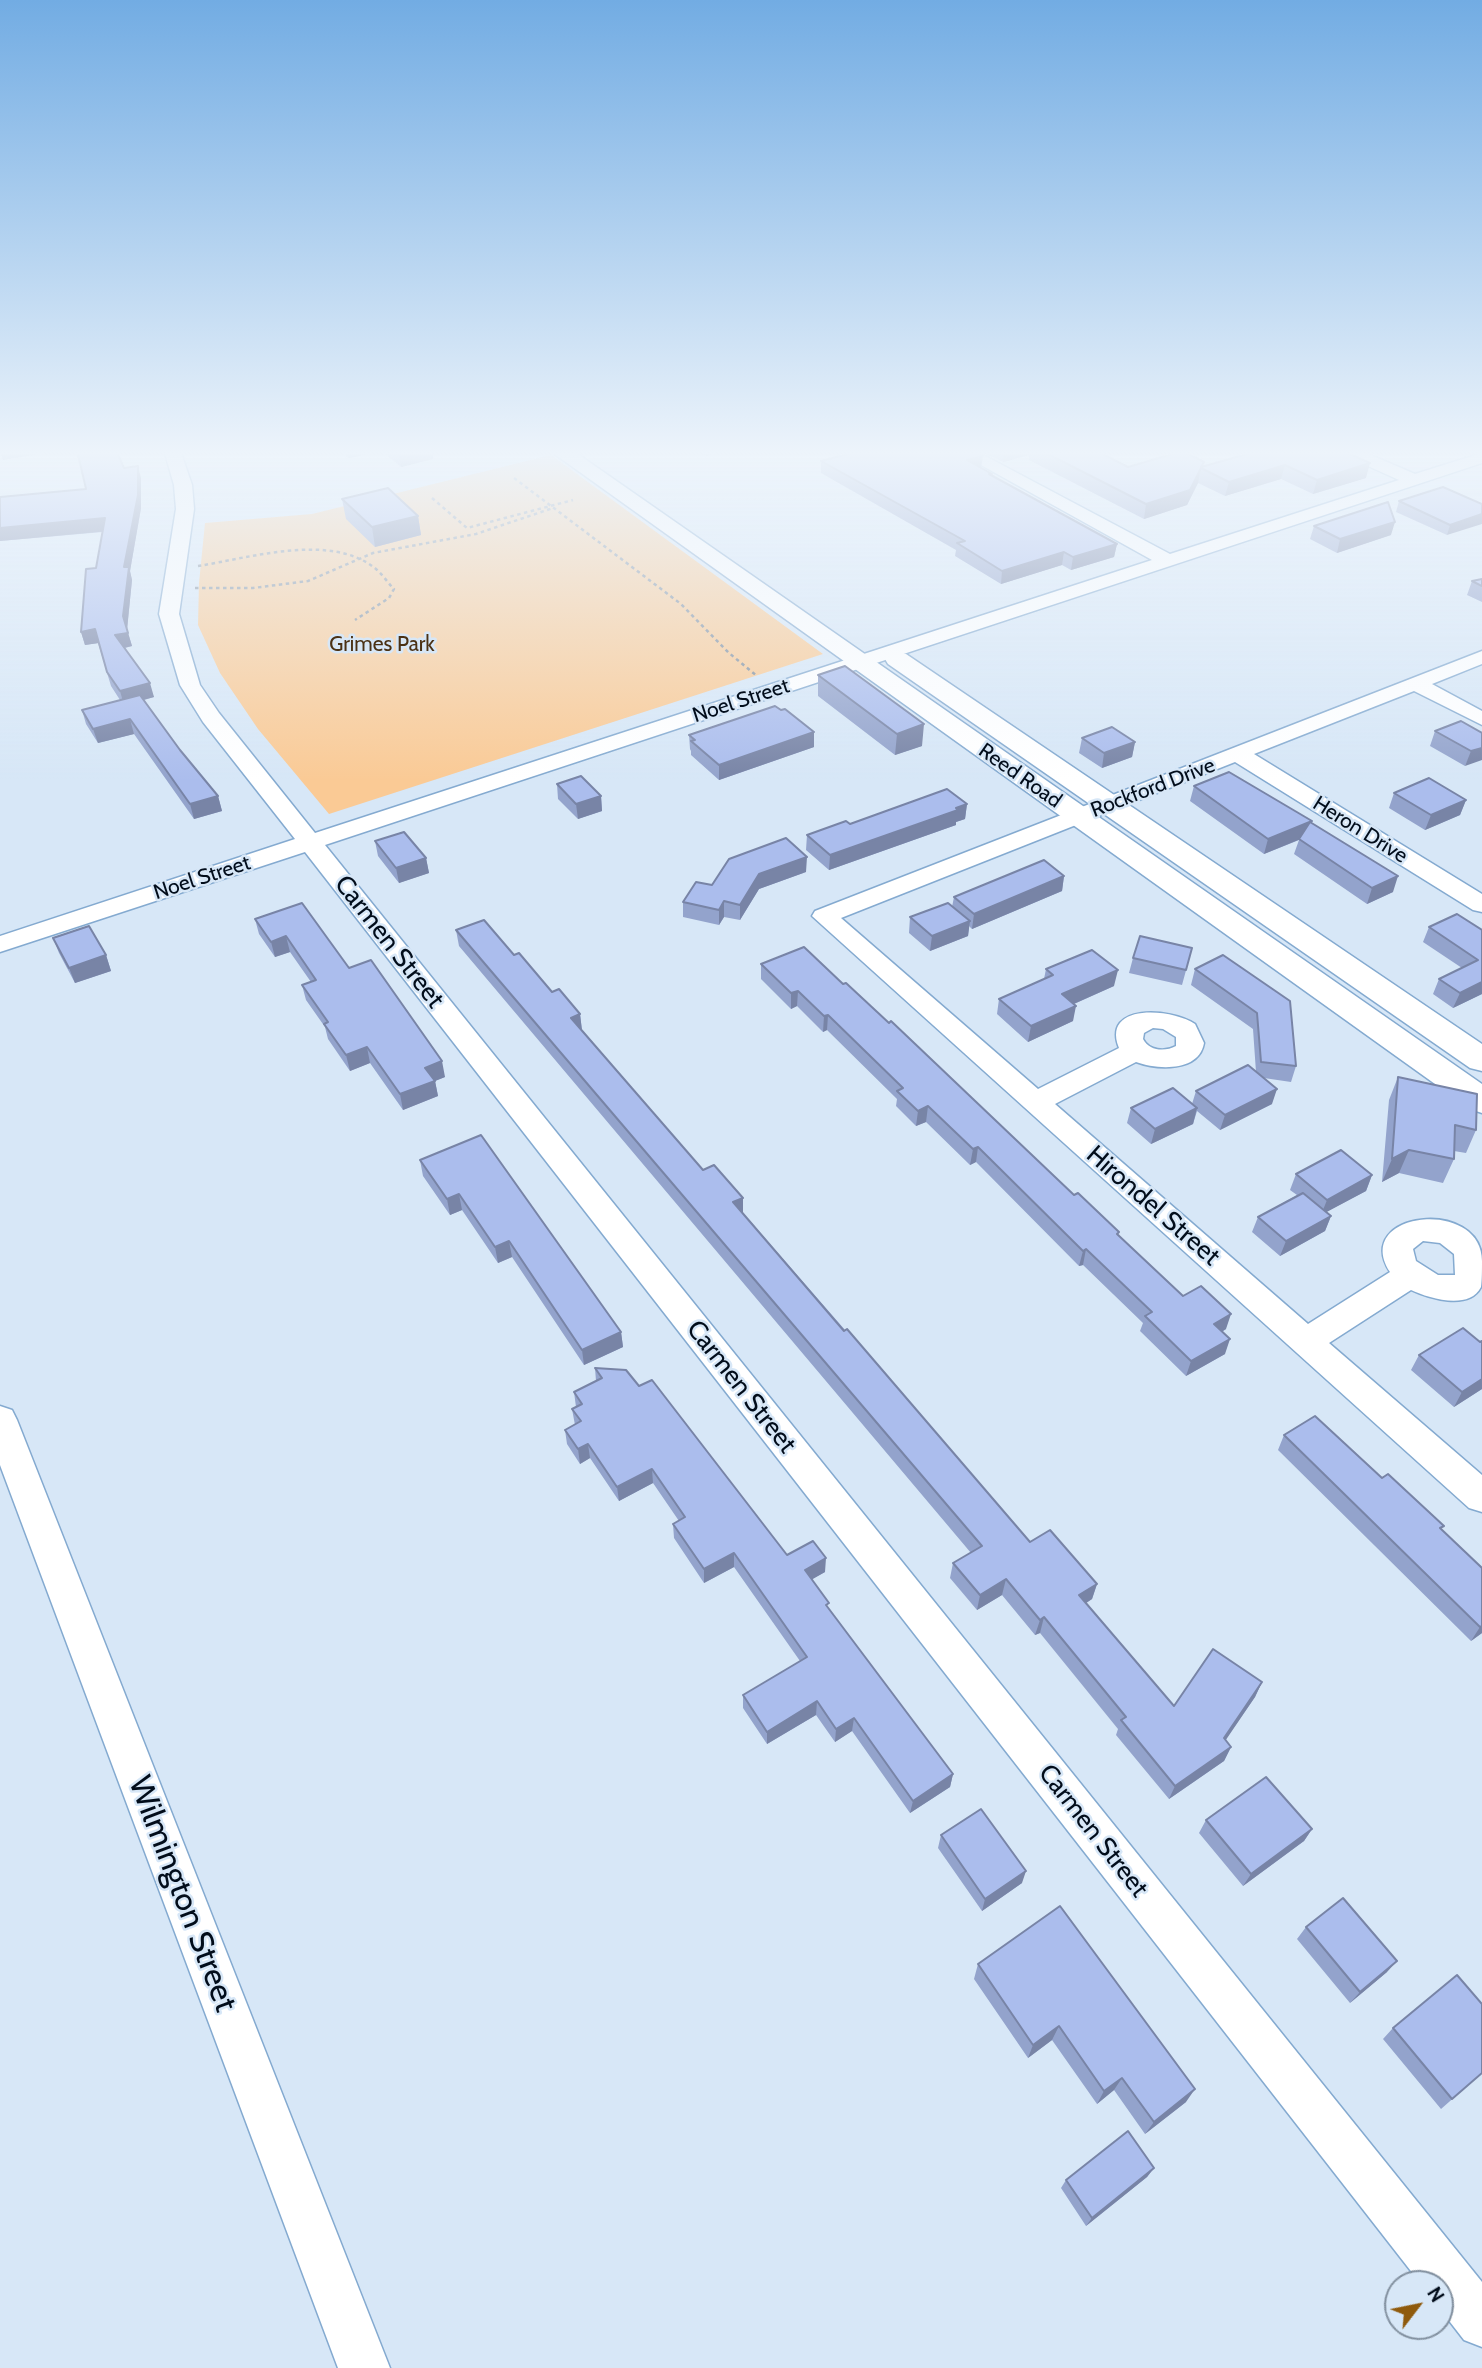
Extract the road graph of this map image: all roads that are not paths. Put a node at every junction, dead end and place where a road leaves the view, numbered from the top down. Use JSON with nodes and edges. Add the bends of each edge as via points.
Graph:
{"nodes":[{"id":1,"x":176,"y":561,"type":"edge"},
{"id":2,"x":718,"y":561,"type":"edge"},
{"id":3,"x":751,"y":561,"type":"edge"},
{"id":4,"x":1168,"y":561,"type":"edge"},
{"id":5,"x":799,"y":593,"type":"dead end"},
{"id":6,"x":862,"y":650,"type":"junction"},
{"id":7,"x":888,"y":653,"type":"junction"},
{"id":8,"x":1482,"y":657,"type":"edge"},
{"id":9,"x":1414,"y":683,"type":"junction"},
{"id":10,"x":1482,"y":719,"type":"edge"},
{"id":11,"x":1238,"y":754,"type":"junction"},
{"id":12,"x":1110,"y":804,"type":"junction"},
{"id":13,"x":1079,"y":817,"type":"junction"},
{"id":14,"x":310,"y":842,"type":"junction"},
{"id":15,"x":1482,"y":905,"type":"edge"},
{"id":16,"x":824,"y":916,"type":"joint"},
{"id":17,"x":0,"y":944,"type":"edge"},
{"id":18,"x":1136,"y":1051,"type":"dead end"},
{"id":19,"x":1477,"y":1081,"type":"edge"},
{"id":20,"x":1035,"y":1102,"type":"junction"},
{"id":21,"x":1410,"y":1275,"type":"dead end"},
{"id":22,"x":1306,"y":1341,"type":"junction"},
{"id":23,"x":0,"y":1420,"type":"edge"},
{"id":24,"x":1482,"y":1497,"type":"edge"},
{"id":25,"x":1482,"y":2322,"type":"edge"},
{"id":26,"x":364,"y":2368,"type":"edge"}],
"edges":[{"from":1,"to":14,"type":"street","name":"Carmen Street","via":[[169,614],[190,685]]},
{"from":2,"to":6,"type":"street","name":"Reed Road"},
{"from":3,"to":5,"type":"street"},
{"from":4,"to":7,"type":"street"},
{"from":6,"to":7,"type":"street","name":"Reed Road"},
{"from":6,"to":13,"type":"street","name":"Reed Road"},
{"from":6,"to":14,"type":"street","name":"Noel Street"},
{"from":7,"to":12,"type":"street","name":"Reed Road"},
{"from":8,"to":9,"type":"street","name":"Rockford Drive"},
{"from":9,"to":10,"type":"street"},
{"from":9,"to":11,"type":"street","name":"Rockford Drive"},
{"from":11,"to":12,"type":"street","name":"Rockford Drive"},
{"from":11,"to":15,"type":"street","name":"Heron Drive"},
{"from":12,"to":13,"type":"street","name":"Rockford Drive"},
{"from":12,"to":19,"type":"street","name":"Reed Road"},
{"from":13,"to":16,"type":"street","name":"Rockford Drive"},
{"from":13,"to":19,"type":"street","name":"Reed Road"},
{"from":14,"to":17,"type":"street","name":"Noel Street"},
{"from":14,"to":25,"type":"street","name":"Carmen Street"},
{"from":16,"to":20,"type":"street","name":"Hirondel Street"},
{"from":18,"to":20,"type":"street"},
{"from":20,"to":22,"type":"street","name":"Hirondel Street"},
{"from":21,"to":22,"type":"street"},
{"from":22,"to":24,"type":"street","name":"Hirondel Street"},
{"from":23,"to":26,"type":"street","name":"Wilmington Street"}]}
